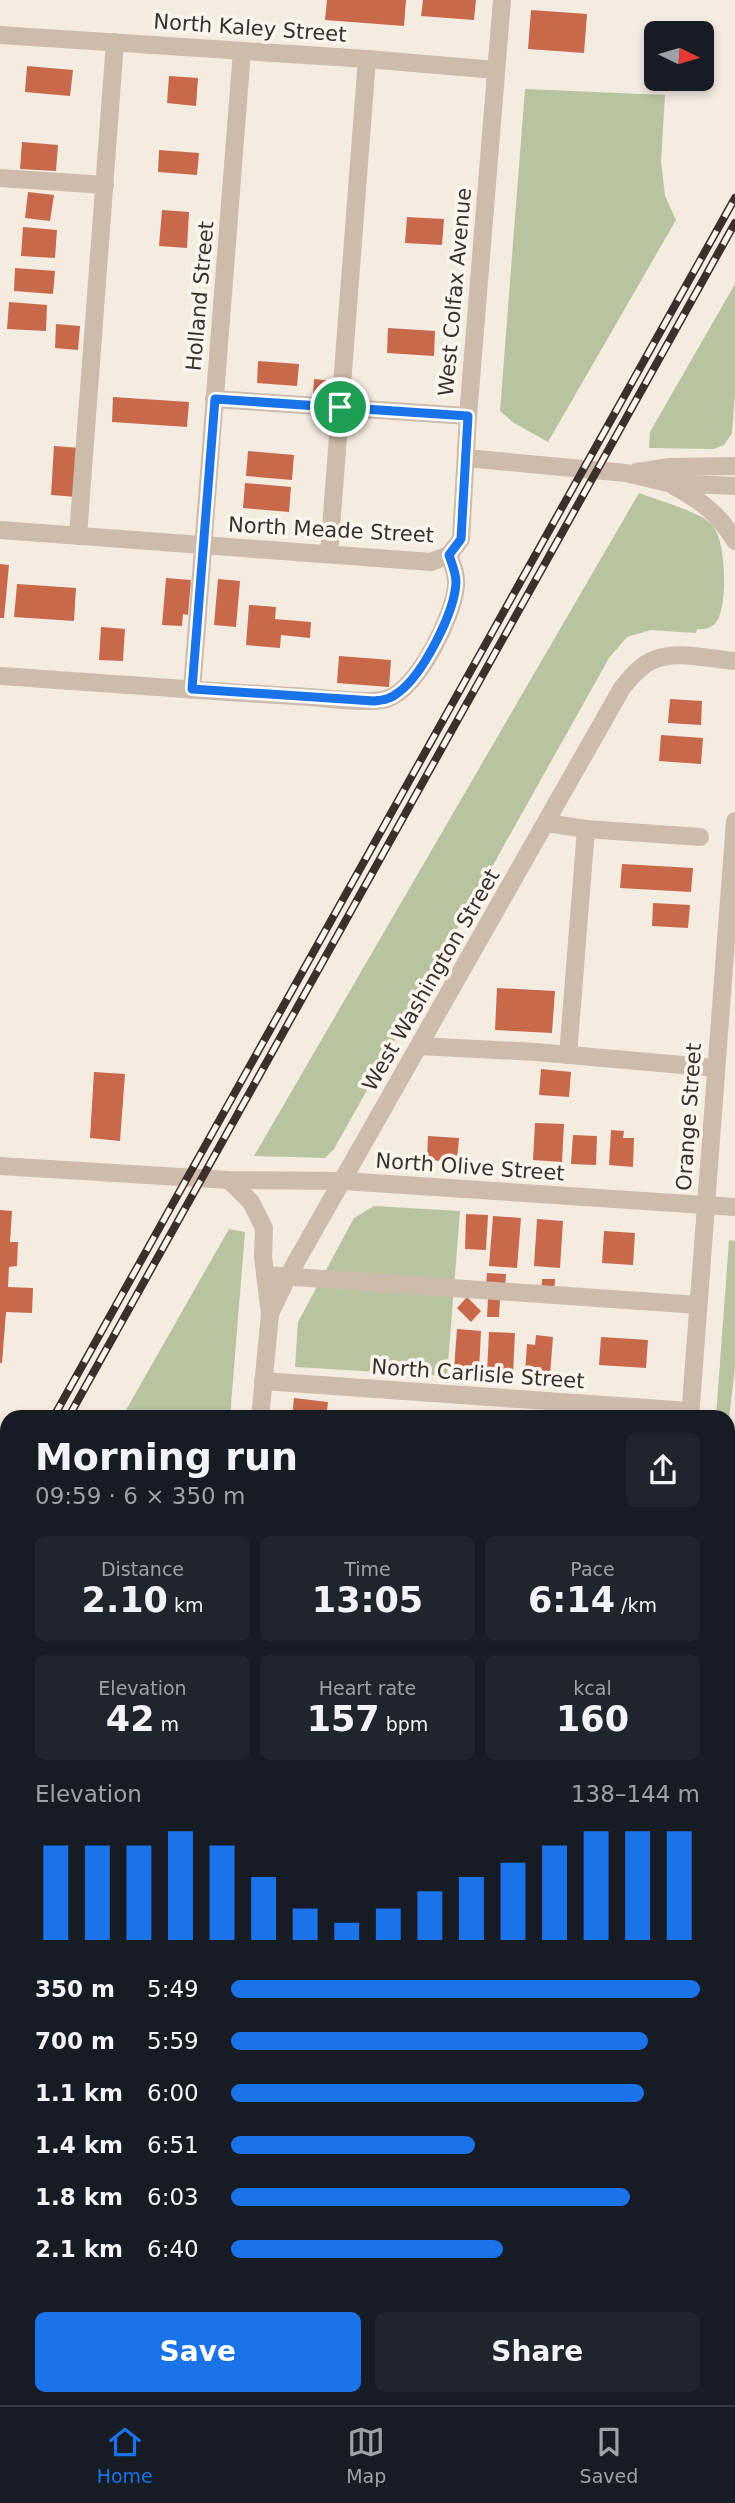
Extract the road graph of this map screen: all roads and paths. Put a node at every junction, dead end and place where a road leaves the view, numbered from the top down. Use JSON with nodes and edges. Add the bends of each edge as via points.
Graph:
{"nodes":[{"id":1,"x":502,"y":0,"type":"edge"},
{"id":2,"x":0,"y":34,"type":"edge"},
{"id":3,"x":115,"y":42,"type":"junction"},
{"id":4,"x":242,"y":51,"type":"junction"},
{"id":5,"x":367,"y":59,"type":"junction"},
{"id":6,"x":496,"y":70,"type":"junction"},
{"id":7,"x":0,"y":178,"type":"edge"},
{"id":8,"x":105,"y":185,"type":"junction"},
{"id":9,"x":215,"y":399,"type":"junction"},
{"id":10,"x":340,"y":407,"type":"junction"},
{"id":11,"x":468,"y":416,"type":"junction"},
{"id":12,"x":466,"y":458,"type":"junction"},
{"id":13,"x":735,"y":466,"type":"edge"},
{"id":14,"x":626,"y":473,"type":"junction"},
{"id":15,"x":668,"y":483,"type":"junction"},
{"id":16,"x":735,"y":486,"type":"edge"},
{"id":17,"x":0,"y":530,"type":"edge"},
{"id":18,"x":78,"y":536,"type":"junction"},
{"id":19,"x":735,"y":541,"type":"edge"},
{"id":20,"x":203,"y":545,"type":"junction"},
{"id":21,"x":329,"y":554,"type":"junction"},
{"id":22,"x":449,"y":555,"type":"junction"},
{"id":23,"x":735,"y":661,"type":"edge"},
{"id":24,"x":0,"y":676,"type":"edge"},
{"id":25,"x":192,"y":689,"type":"junction"},
{"id":26,"x":735,"y":821,"type":"edge"},
{"id":27,"x":547,"y":824,"type":"junction"},
{"id":28,"x":586,"y":829,"type":"junction"},
{"id":29,"x":700,"y":837,"type":"dead end"},
{"id":30,"x":734,"y":839,"type":"edge"},
{"id":31,"x":419,"y":1046,"type":"junction"},
{"id":32,"x":568,"y":1055,"type":"junction"},
{"id":33,"x":716,"y":1068,"type":"junction"},
{"id":34,"x":0,"y":1166,"type":"edge"},
{"id":35,"x":229,"y":1180,"type":"junction"},
{"id":36,"x":343,"y":1181,"type":"junction"},
{"id":37,"x":705,"y":1206,"type":"junction"},
{"id":38,"x":735,"y":1207,"type":"edge"},
{"id":39,"x":265,"y":1275,"type":"junction"},
{"id":40,"x":288,"y":1276,"type":"junction"},
{"id":41,"x":698,"y":1306,"type":"junction"},
{"id":42,"x":270,"y":1314,"type":"junction"},
{"id":43,"x":263,"y":1381,"type":"junction"},
{"id":44,"x":261,"y":1410,"type":"edge"},
{"id":45,"x":627,"y":1410,"type":"edge"},
{"id":46,"x":690,"y":1410,"type":"edge"}],
"edges":[{"from":1,"to":6,"type":"street","name":"West Colfax Avenue"},
{"from":2,"to":3,"type":"street","name":"North Kaley Street"},
{"from":3,"to":4,"type":"street","name":"North Kaley Street"},
{"from":3,"to":8,"type":"street"},
{"from":4,"to":5,"type":"street","name":"North Kaley Street"},
{"from":4,"to":9,"type":"street","name":"Holland Street"},
{"from":5,"to":6,"type":"street","name":"North Kaley Street"},
{"from":5,"to":10,"type":"street"},
{"from":6,"to":11,"type":"street","name":"West Colfax Avenue"},
{"from":7,"to":8,"type":"street"},
{"from":8,"to":18,"type":"street"},
{"from":9,"to":10,"type":"street"},
{"from":9,"to":20,"type":"street","name":"Holland Street"},
{"from":10,"to":11,"type":"street"},
{"from":10,"to":21,"type":"street"},
{"from":11,"to":12,"type":"street","name":"West Colfax Avenue"},
{"from":12,"to":14,"type":"street"},
{"from":12,"to":22,"type":"street","name":"West Colfax Avenue","via":[[461,539]]},
{"from":13,"to":14,"type":"street"},
{"from":14,"to":15,"type":"street"},
{"from":15,"to":16,"type":"street"},
{"from":15,"to":19,"type":"street","via":[[711,510]]},
{"from":17,"to":18,"type":"street","name":"North Meade Street"},
{"from":18,"to":20,"type":"street","name":"North Meade Street"},
{"from":20,"to":21,"type":"street","name":"North Meade Street"},
{"from":20,"to":25,"type":"street","name":"Holland Street"},
{"from":21,"to":22,"type":"street","name":"North Meade Street","via":[[431,562]]},
{"from":22,"to":25,"type":"street","via":[[456,584],[444,626],[408,684],[387,699]]},
{"from":23,"to":27,"type":"street","name":"West Washington Street","via":[[671,655],[652,660],[635,673],[622,688]]},
{"from":24,"to":25,"type":"street"},
{"from":26,"to":30,"type":"street","name":"Orange Street"},
{"from":27,"to":28,"type":"street"},
{"from":27,"to":31,"type":"street","name":"West Washington Street"},
{"from":28,"to":29,"type":"street"},
{"from":28,"to":32,"type":"street"},
{"from":30,"to":33,"type":"street","name":"Orange Street"},
{"from":31,"to":32,"type":"street"},
{"from":31,"to":36,"type":"street","name":"West Washington Street"},
{"from":32,"to":33,"type":"street"},
{"from":33,"to":37,"type":"street","name":"Orange Street"},
{"from":34,"to":35,"type":"street","name":"North Olive Street"},
{"from":35,"to":36,"type":"street","name":"North Olive Street"},
{"from":35,"to":39,"type":"street","via":[[251,1202],[264,1228]]},
{"from":36,"to":37,"type":"street","name":"North Olive Street"},
{"from":36,"to":40,"type":"street","name":"West Washington Street"},
{"from":37,"to":38,"type":"street","name":"North Olive Street"},
{"from":37,"to":41,"type":"street","name":"Orange Street"},
{"from":39,"to":40,"type":"street"},
{"from":39,"to":42,"type":"street"},
{"from":40,"to":41,"type":"street"},
{"from":40,"to":42,"type":"street","name":"West Washington Street"},
{"from":41,"to":46,"type":"street","name":"Orange Street"},
{"from":42,"to":43,"type":"street","name":"West Washington Street"},
{"from":43,"to":44,"type":"street","name":"West Washington Street"},
{"from":43,"to":45,"type":"street","name":"North Carlisle Street"}]}
